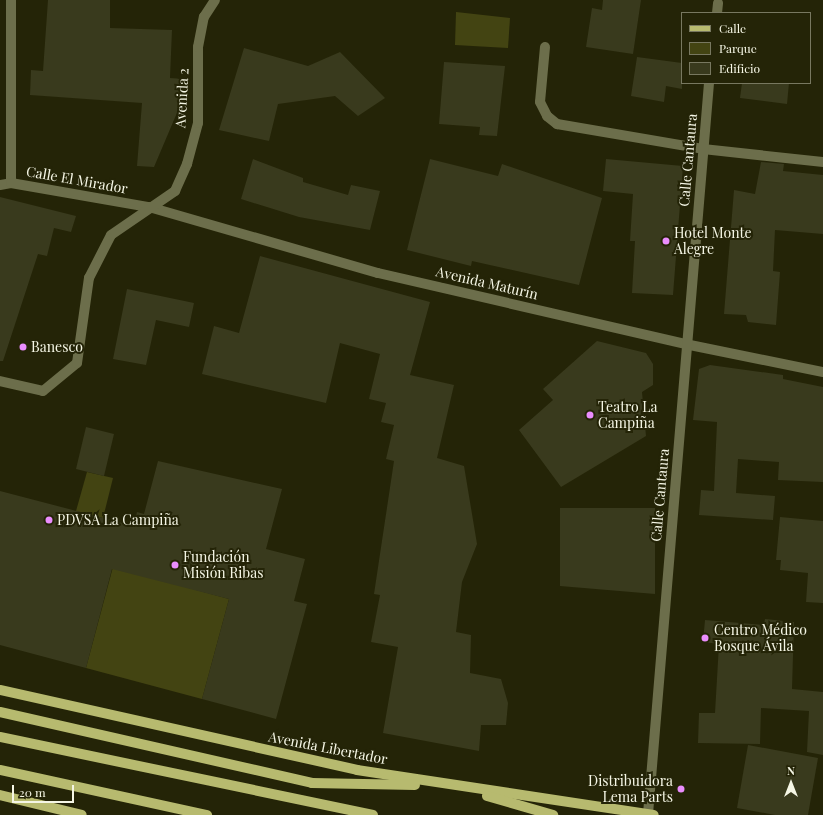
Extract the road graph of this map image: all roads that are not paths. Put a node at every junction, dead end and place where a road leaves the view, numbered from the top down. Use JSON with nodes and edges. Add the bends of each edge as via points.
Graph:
{"nodes":[{"id":1,"x":11,"y":0,"type":"edge"},
{"id":2,"x":215,"y":0,"type":"edge"},
{"id":3,"x":545,"y":47,"type":"dead end"},
{"id":4,"x":709,"y":84,"type":"edge"},
{"id":5,"x":703,"y":149,"type":"junction"},
{"id":6,"x":823,"y":162,"type":"edge"},
{"id":7,"x":11,"y":183,"type":"junction"},
{"id":8,"x":0,"y":186,"type":"edge"},
{"id":9,"x":149,"y":207,"type":"junction"},
{"id":10,"x":685,"y":344,"type":"junction"},
{"id":11,"x":823,"y":372,"type":"edge"},
{"id":12,"x":0,"y":380,"type":"edge"},
{"id":13,"x":0,"y":690,"type":"edge"},
{"id":14,"x":0,"y":712,"type":"edge"},
{"id":15,"x":0,"y":738,"type":"edge"},
{"id":16,"x":0,"y":770,"type":"edge"},
{"id":17,"x":450,"y":785,"type":"junction"},
{"id":18,"x":0,"y":795,"type":"edge"},
{"id":19,"x":651,"y":814,"type":"edge"},
{"id":20,"x":82,"y":815,"type":"edge"},
{"id":21,"x":207,"y":815,"type":"edge"},
{"id":22,"x":373,"y":815,"type":"edge"},
{"id":23,"x":553,"y":815,"type":"edge"}],
"edges":[{"from":1,"to":7,"type":"street"},
{"from":2,"to":9,"type":"street","name":"Avenida 2","via":[[204,17],[198,47],[198,123],[187,164],[175,191]]},
{"from":3,"to":5,"type":"street","via":[[540,102],[547,116],[557,124]]},
{"from":4,"to":5,"type":"street","name":"Calle Cantaura"},
{"from":5,"to":6,"type":"street"},
{"from":5,"to":10,"type":"street","name":"Calle Cantaura"},
{"from":7,"to":8,"type":"street","name":"Calle El Mirador"},
{"from":7,"to":9,"type":"street","name":"Calle El Mirador"},
{"from":9,"to":10,"type":"street","name":"Avenida Maturín","via":[[378,273]]},
{"from":9,"to":12,"type":"street","name":"Avenida 2","via":[[111,234],[88,278],[77,363],[43,391]]},
{"from":10,"to":11,"type":"street","name":"Avenida Maturín"},
{"from":10,"to":19,"type":"street","name":"Calle Cantaura"},
{"from":13,"to":17,"type":"main road","name":"Avenida Libertador","via":[[357,770]]},
{"from":14,"to":17,"type":"main road","via":[[312,783]]},
{"from":15,"to":22,"type":"main road"},
{"from":16,"to":21,"type":"main road"},
{"from":17,"to":19,"type":"main road","name":"Avenida Libertador"},
{"from":17,"to":23,"type":"main road"},
{"from":18,"to":20,"type":"main road"}]}
